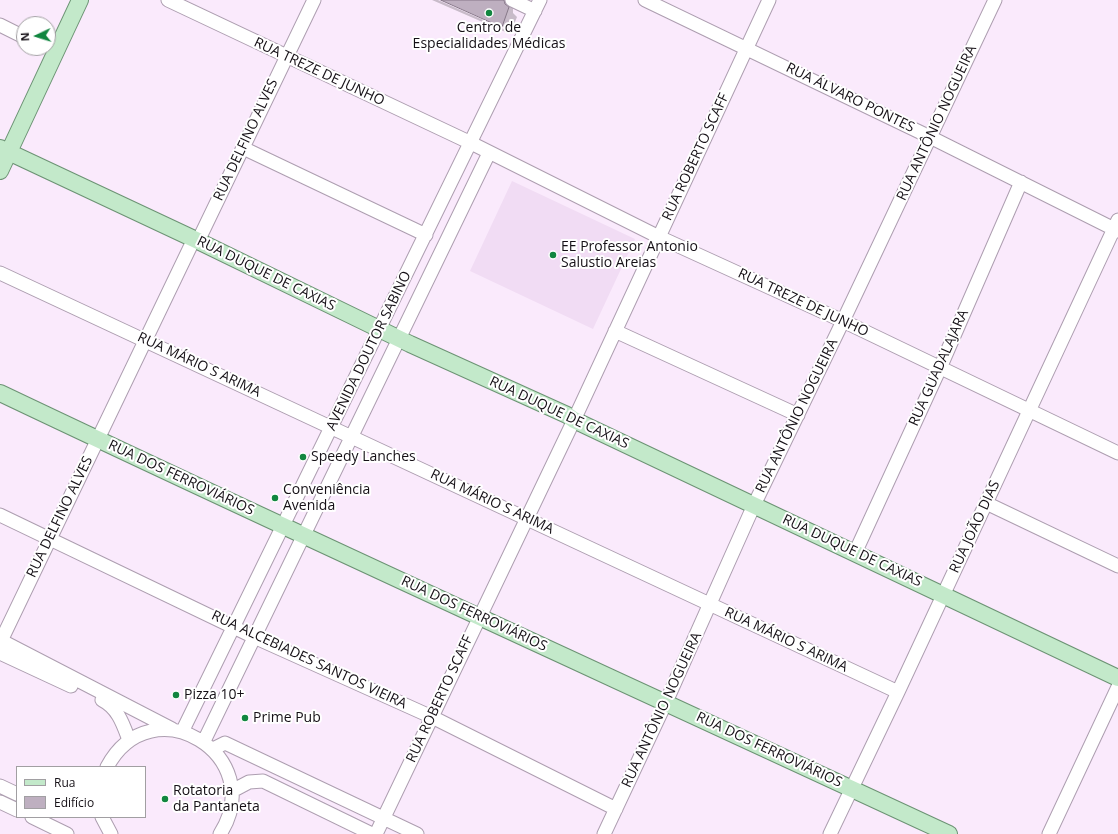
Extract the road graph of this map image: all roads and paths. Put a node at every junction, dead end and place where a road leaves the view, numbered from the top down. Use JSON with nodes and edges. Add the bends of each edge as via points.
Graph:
{"nodes":[{"id":1,"x":80,"y":0,"type":"edge"},
{"id":2,"x":168,"y":0,"type":"edge"},
{"id":3,"x":314,"y":0,"type":"edge"},
{"id":4,"x":512,"y":0,"type":"edge"},
{"id":5,"x":645,"y":0,"type":"edge"},
{"id":6,"x":769,"y":0,"type":"edge"},
{"id":7,"x":995,"y":0,"type":"edge"},
{"id":8,"x":538,"y":5,"type":"edge"},
{"id":9,"x":0,"y":24,"type":"edge"},
{"id":10,"x":16,"y":32,"type":"edge"},
{"id":11,"x":56,"y":41,"type":"edge"},
{"id":12,"x":747,"y":49,"type":"junction"},
{"id":13,"x":48,"y":56,"type":"edge"},
{"id":14,"x":286,"y":56,"type":"junction"},
{"id":15,"x":930,"y":137,"type":"junction"},
{"id":16,"x":471,"y":143,"type":"junction"},
{"id":17,"x":243,"y":148,"type":"junction"},
{"id":18,"x":5,"y":150,"type":"edge"},
{"id":19,"x":489,"y":153,"type":"junction"},
{"id":20,"x":0,"y":171,"type":"edge"},
{"id":21,"x":1021,"y":182,"type":"junction"},
{"id":22,"x":1117,"y":226,"type":"edge"},
{"id":23,"x":426,"y":235,"type":"junction"},
{"id":24,"x":659,"y":237,"type":"junction"},
{"id":25,"x":197,"y":238,"type":"junction"},
{"id":26,"x":0,"y":273,"type":"edge"},
{"id":27,"x":843,"y":321,"type":"junction"},
{"id":28,"x":380,"y":329,"type":"junction"},
{"id":29,"x":615,"y":330,"type":"junction"},
{"id":30,"x":399,"y":338,"type":"junction"},
{"id":31,"x":145,"y":340,"type":"junction"},
{"id":32,"x":940,"y":368,"type":"junction"},
{"id":33,"x":0,"y":393,"type":"edge"},
{"id":34,"x":1029,"y":410,"type":"junction"},
{"id":35,"x":798,"y":415,"type":"junction"},
{"id":36,"x":574,"y":420,"type":"junction"},
{"id":37,"x":332,"y":427,"type":"junction"},
{"id":38,"x":351,"y":436,"type":"junction"},
{"id":39,"x":97,"y":439,"type":"junction"},
{"id":40,"x":1118,"y":453,"type":"edge"},
{"id":41,"x":986,"y":503,"type":"junction"},
{"id":42,"x":754,"y":505,"type":"junction"},
{"id":43,"x":0,"y":515,"type":"edge"},
{"id":44,"x":527,"y":518,"type":"junction"},
{"id":45,"x":284,"y":525,"type":"junction"},
{"id":46,"x":304,"y":535,"type":"junction"},
{"id":47,"x":50,"y":540,"type":"junction"},
{"id":48,"x":855,"y":553,"type":"junction"},
{"id":49,"x":1118,"y":566,"type":"edge"},
{"id":50,"x":943,"y":595,"type":"junction"},
{"id":51,"x":711,"y":604,"type":"junction"},
{"id":52,"x":480,"y":617,"type":"junction"},
{"id":53,"x":234,"y":626,"type":"junction"},
{"id":54,"x":254,"y":637,"type":"junction"},
{"id":55,"x":0,"y":644,"type":"edge"},
{"id":56,"x":1118,"y":678,"type":"edge"},
{"id":57,"x":1118,"y":687,"type":"edge"},
{"id":58,"x":898,"y":692,"type":"junction"},
{"id":59,"x":666,"y":702,"type":"junction"},
{"id":60,"x":432,"y":717,"type":"junction"},
{"id":61,"x":179,"y":731,"type":"junction"},
{"id":62,"x":129,"y":740,"type":"junction"},
{"id":63,"x":208,"y":745,"type":"junction"},
{"id":64,"x":108,"y":766,"type":"edge"},
{"id":65,"x":0,"y":786,"type":"edge"},
{"id":66,"x":852,"y":788,"type":"junction"},
{"id":67,"x":232,"y":790,"type":"junction"},
{"id":68,"x":16,"y":794,"type":"edge"},
{"id":69,"x":0,"y":802,"type":"edge"},
{"id":70,"x":616,"y":809,"type":"junction"},
{"id":71,"x":16,"y":810,"type":"edge"},
{"id":72,"x":34,"y":818,"type":"edge"},
{"id":73,"x":103,"y":818,"type":"edge"},
{"id":74,"x":384,"y":818,"type":"junction"},
{"id":75,"x":67,"y":834,"type":"edge"},
{"id":76,"x":111,"y":834,"type":"edge"},
{"id":77,"x":220,"y":834,"type":"edge"},
{"id":78,"x":372,"y":834,"type":"edge"},
{"id":79,"x":376,"y":834,"type":"edge"},
{"id":80,"x":417,"y":834,"type":"edge"},
{"id":81,"x":604,"y":834,"type":"edge"},
{"id":82,"x":830,"y":834,"type":"edge"},
{"id":83,"x":949,"y":834,"type":"edge"},
{"id":84,"x":1049,"y":834,"type":"edge"}],
"edges":[{"from":1,"to":11,"type":"main road"},
{"from":2,"to":14,"type":"street","name":"RUA TREZE DE JUNHO"},
{"from":3,"to":14,"type":"street","name":"RUA DELFINO ALVES"},
{"from":4,"to":8,"type":"street"},
{"from":5,"to":12,"type":"street","name":"RUA ÁLVARO PONTES"},
{"from":6,"to":12,"type":"street","name":"RUA ROBERTO SCAFF"},
{"from":7,"to":15,"type":"street","name":"RUA ANTÔNIO NOGUEIRA"},
{"from":8,"to":16,"type":"street","name":"AVENIDA DOUTOR SABINO"},
{"from":9,"to":10,"type":"street"},
{"from":12,"to":15,"type":"street","name":"RUA ÁLVARO PONTES"},
{"from":12,"to":24,"type":"street","name":"RUA ROBERTO SCAFF"},
{"from":13,"to":18,"type":"main road"},
{"from":14,"to":16,"type":"street","name":"RUA TREZE DE JUNHO"},
{"from":14,"to":17,"type":"street","name":"RUA DELFINO ALVES"},
{"from":15,"to":21,"type":"street","name":"RUA ÁLVARO PONTES"},
{"from":15,"to":27,"type":"street","name":"RUA ANTÔNIO NOGUEIRA"},
{"from":16,"to":19,"type":"street","name":"RUA TREZE DE JUNHO"},
{"from":16,"to":23,"type":"street","name":"AVENIDA DOUTOR SABINO"},
{"from":17,"to":23,"type":"street"},
{"from":17,"to":25,"type":"street","name":"RUA DELFINO ALVES"},
{"from":18,"to":20,"type":"main road"},
{"from":18,"to":25,"type":"main road","name":"RUA DUQUE DE CAXIAS"},
{"from":19,"to":24,"type":"street","name":"RUA TREZE DE JUNHO"},
{"from":19,"to":30,"type":"street","name":"AVENIDA DOUTOR SABINO"},
{"from":21,"to":22,"type":"street","name":"RUA ÁLVARO PONTES"},
{"from":21,"to":32,"type":"street","name":"RUA GUADALAJARA"},
{"from":22,"to":34,"type":"street","name":"RUA JOÃO DIAS"},
{"from":23,"to":28,"type":"street","name":"AVENIDA DOUTOR SABINO"},
{"from":24,"to":27,"type":"street","name":"RUA TREZE DE JUNHO"},
{"from":24,"to":29,"type":"street","name":"RUA ROBERTO SCAFF"},
{"from":25,"to":28,"type":"main road","name":"RUA DUQUE DE CAXIAS"},
{"from":25,"to":31,"type":"street","name":"RUA DELFINO ALVES"},
{"from":26,"to":31,"type":"street","name":"RUA MÁRIO S ARIMA"},
{"from":27,"to":32,"type":"street","name":"RUA TREZE DE JUNHO"},
{"from":27,"to":35,"type":"street","name":"RUA ANTÔNIO NOGUEIRA"},
{"from":28,"to":30,"type":"main road","name":"RUA DUQUE DE CAXIAS"},
{"from":28,"to":37,"type":"street","name":"AVENIDA DOUTOR SABINO"},
{"from":29,"to":35,"type":"street"},
{"from":29,"to":36,"type":"street","name":"RUA ROBERTO SCAFF"},
{"from":30,"to":36,"type":"main road","name":"RUA DUQUE DE CAXIAS"},
{"from":30,"to":38,"type":"street","name":"AVENIDA DOUTOR SABINO"},
{"from":31,"to":37,"type":"street","name":"RUA MÁRIO S ARIMA"},
{"from":31,"to":39,"type":"street","name":"RUA DELFINO ALVES"},
{"from":32,"to":34,"type":"street","name":"RUA TREZE DE JUNHO"},
{"from":32,"to":48,"type":"street","name":"RUA GUADALAJARA"},
{"from":33,"to":39,"type":"main road","name":"RUA DOS FERROVIÁRIOS"},
{"from":34,"to":40,"type":"street","name":"RUA TREZE DE JUNHO"},
{"from":34,"to":41,"type":"street","name":"RUA JOÃO DIAS"},
{"from":35,"to":42,"type":"street","name":"RUA ANTÔNIO NOGUEIRA"},
{"from":36,"to":42,"type":"main road","name":"RUA DUQUE DE CAXIAS"},
{"from":36,"to":44,"type":"street","name":"RUA ROBERTO SCAFF"},
{"from":37,"to":38,"type":"street","name":"RUA MÁRIO S ARIMA"},
{"from":37,"to":45,"type":"street","name":"AVENIDA DOUTOR SABINO"},
{"from":38,"to":44,"type":"street","name":"RUA MÁRIO S ARIMA"},
{"from":38,"to":46,"type":"street","name":"AVENIDA DOUTOR SABINO"},
{"from":39,"to":45,"type":"main road","name":"RUA DOS FERROVIÁRIOS"},
{"from":39,"to":47,"type":"street","name":"RUA DELFINO ALVES"},
{"from":41,"to":49,"type":"street"},
{"from":41,"to":50,"type":"street","name":"RUA JOÃO DIAS"},
{"from":42,"to":48,"type":"main road","name":"RUA DUQUE DE CAXIAS"},
{"from":42,"to":51,"type":"street","name":"RUA ANTÔNIO NOGUEIRA"},
{"from":43,"to":47,"type":"street","name":"RUA ALCEBIADES SANTOS VIEIRA"},
{"from":44,"to":51,"type":"street","name":"RUA MÁRIO S ARIMA"},
{"from":44,"to":52,"type":"street","name":"RUA ROBERTO SCAFF"},
{"from":45,"to":46,"type":"main road","name":"RUA DOS FERROVIÁRIOS"},
{"from":45,"to":53,"type":"street","name":"AVENIDA DOUTOR SABINO"},
{"from":46,"to":52,"type":"main road","name":"RUA DOS FERROVIÁRIOS"},
{"from":46,"to":54,"type":"street","name":"AVENIDA DOUTOR SABINO"},
{"from":47,"to":53,"type":"street","name":"RUA ALCEBIADES SANTOS VIEIRA"},
{"from":47,"to":55,"type":"street","name":"RUA DELFINO ALVES"},
{"from":48,"to":50,"type":"main road","name":"RUA DUQUE DE CAXIAS"},
{"from":50,"to":56,"type":"main road","name":"RUA DUQUE DE CAXIAS"},
{"from":50,"to":58,"type":"street","name":"RUA JOÃO DIAS"},
{"from":51,"to":58,"type":"street","name":"RUA MÁRIO S ARIMA"},
{"from":51,"to":59,"type":"street","name":"RUA ANTÔNIO NOGUEIRA"},
{"from":52,"to":59,"type":"main road","name":"RUA DOS FERROVIÁRIOS"},
{"from":52,"to":60,"type":"street","name":"RUA ROBERTO SCAFF"},
{"from":53,"to":54,"type":"street","name":"RUA ALCEBIADES SANTOS VIEIRA"},
{"from":53,"to":61,"type":"street","name":"AVENIDA DOUTOR SABINO"},
{"from":54,"to":60,"type":"street","name":"RUA ALCEBIADES SANTOS VIEIRA"},
{"from":54,"to":63,"type":"street","name":"AVENIDA DOUTOR SABINO"},
{"from":55,"to":61,"type":"street"},
{"from":55,"to":62,"type":"street","via":[[109,703],[118,714]]},
{"from":57,"to":84,"type":"street"},
{"from":58,"to":66,"type":"street","name":"RUA JOÃO DIAS"},
{"from":59,"to":66,"type":"main road","name":"RUA DOS FERROVIÁRIOS"},
{"from":59,"to":70,"type":"street","name":"RUA ANTÔNIO NOGUEIRA"},
{"from":60,"to":70,"type":"street","name":"RUA ALCEBIADES SANTOS VIEIRA"},
{"from":60,"to":74,"type":"street","name":"RUA ROBERTO SCAFF"},
{"from":61,"to":62,"type":"street","via":[[155,730]]},
{"from":61,"to":63,"type":"street"},
{"from":62,"to":64,"type":"street","via":[[113,755]]},
{"from":63,"to":67,"type":"street","via":[[222,761],[229,775]]},
{"from":63,"to":74,"type":"street","via":[[225,743]]},
{"from":65,"to":68,"type":"street"},
{"from":66,"to":82,"type":"street","name":"RUA JOÃO DIAS"},
{"from":66,"to":83,"type":"main road","name":"RUA DOS FERROVIÁRIOS"},
{"from":67,"to":77,"type":"street","via":[[231,808],[226,825]]},
{"from":67,"to":78,"type":"street","via":[[249,782],[263,782]]},
{"from":69,"to":71,"type":"street"},
{"from":70,"to":81,"type":"street","name":"RUA ANTÔNIO NOGUEIRA"},
{"from":72,"to":75,"type":"street"},
{"from":73,"to":76,"type":"street"},
{"from":74,"to":79,"type":"street","name":"RUA ROBERTO SCAFF"},
{"from":74,"to":80,"type":"street"}]}
